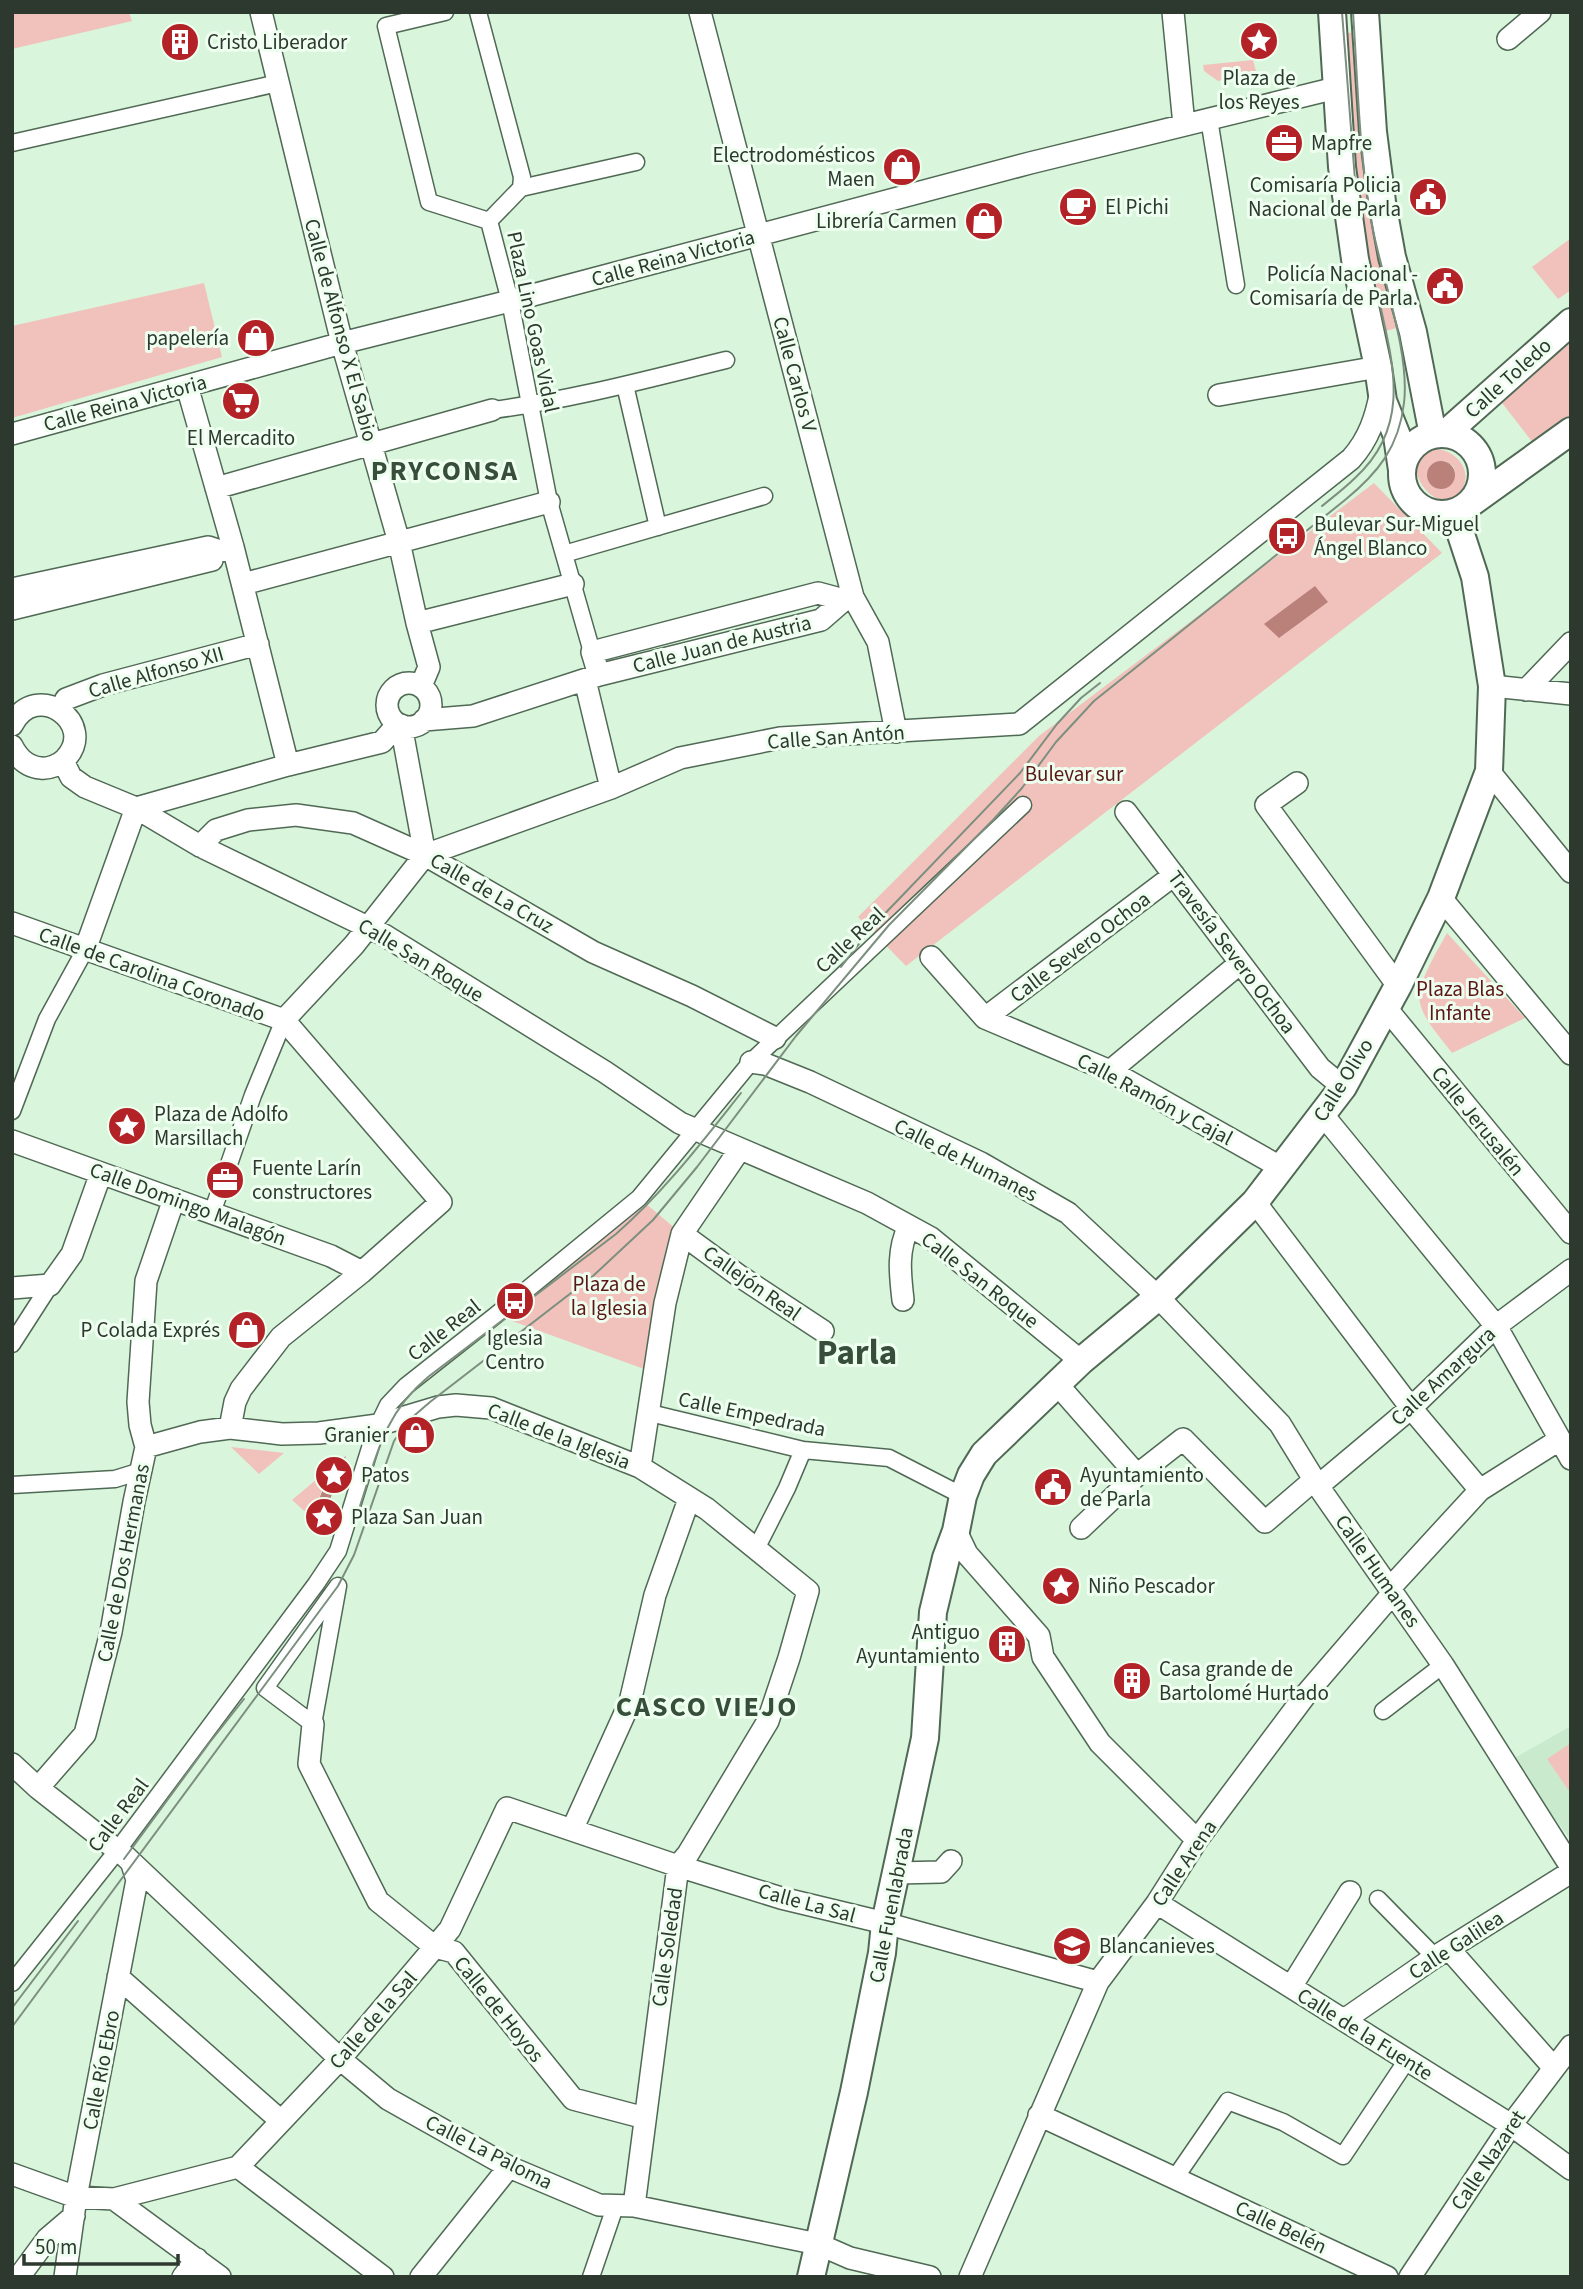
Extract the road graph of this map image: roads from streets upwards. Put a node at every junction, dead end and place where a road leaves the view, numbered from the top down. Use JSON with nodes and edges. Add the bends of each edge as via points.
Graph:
{"nodes":[{"id":1,"x":261,"y":12,"type":"edge"},
{"id":2,"x":445,"y":12,"type":"edge"},
{"id":3,"x":478,"y":12,"type":"edge"},
{"id":4,"x":700,"y":12,"type":"edge"},
{"id":5,"x":1173,"y":12,"type":"edge"},
{"id":6,"x":1332,"y":12,"type":"edge"},
{"id":7,"x":1365,"y":12,"type":"edge"},
{"id":8,"x":1540,"y":12,"type":"edge"},
{"id":9,"x":1508,"y":39,"type":"dead end"},
{"id":10,"x":278,"y":83,"type":"junction"},
{"id":11,"x":1336,"y":88,"type":"junction"},
{"id":12,"x":1209,"y":120,"type":"junction"},
{"id":13,"x":1184,"y":125,"type":"junction"},
{"id":14,"x":12,"y":143,"type":"edge"},
{"id":15,"x":636,"y":162,"type":"dead end"},
{"id":16,"x":521,"y":188,"type":"junction"},
{"id":17,"x":489,"y":221,"type":"junction"},
{"id":18,"x":758,"y":235,"type":"junction"},
{"id":19,"x":1236,"y":285,"type":"dead end"},
{"id":20,"x":510,"y":301,"type":"junction"},
{"id":21,"x":1571,"y":322,"type":"edge"},
{"id":22,"x":342,"y":343,"type":"junction"},
{"id":23,"x":726,"y":360,"type":"dead end"},
{"id":24,"x":1380,"y":378,"type":"junction"},
{"id":25,"x":625,"y":385,"type":"junction"},
{"id":26,"x":187,"y":386,"type":"junction"},
{"id":27,"x":1219,"y":395,"type":"dead end"},
{"id":28,"x":530,"y":404,"type":"junction"},
{"id":29,"x":492,"y":410,"type":"joint"},
{"id":30,"x":1571,"y":431,"type":"edge"},
{"id":31,"x":12,"y":434,"type":"edge"},
{"id":32,"x":1439,"y":435,"type":"junction"},
{"id":33,"x":371,"y":444,"type":"junction"},
{"id":34,"x":1402,"y":470,"type":"junction"},
{"id":35,"x":216,"y":488,"type":"junction"},
{"id":36,"x":764,"y":496,"type":"dead end"},
{"id":37,"x":549,"y":502,"type":"junction"},
{"id":38,"x":1461,"y":510,"type":"junction"},
{"id":39,"x":657,"y":527,"type":"junction"},
{"id":40,"x":399,"y":542,"type":"junction"},
{"id":41,"x":226,"y":549,"type":"junction"},
{"id":42,"x":564,"y":554,"type":"junction"},
{"id":43,"x":243,"y":584,"type":"junction"},
{"id":44,"x":573,"y":584,"type":"junction"},
{"id":45,"x":12,"y":589,"type":"edge"},
{"id":46,"x":849,"y":598,"type":"junction"},
{"id":47,"x":12,"y":609,"type":"edge"},
{"id":48,"x":417,"y":623,"type":"junction"},
{"id":49,"x":258,"y":643,"type":"junction"},
{"id":50,"x":1571,"y":643,"type":"edge"},
{"id":51,"x":592,"y":652,"type":"junction"},
{"id":52,"x":592,"y":677,"type":"junction"},
{"id":53,"x":421,"y":686,"type":"junction"},
{"id":54,"x":1492,"y":686,"type":"junction"},
{"id":55,"x":1526,"y":690,"type":"junction"},
{"id":56,"x":1571,"y":694,"type":"edge"},
{"id":57,"x":61,"y":710,"type":"junction"},
{"id":58,"x":16,"y":712,"type":"edge"},
{"id":59,"x":424,"y":720,"type":"junction"},
{"id":60,"x":400,"y":724,"type":"junction"},
{"id":61,"x":896,"y":732,"type":"junction"},
{"id":62,"x":12,"y":746,"type":"edge"},
{"id":63,"x":64,"y":761,"type":"junction"},
{"id":64,"x":288,"y":765,"type":"junction"},
{"id":65,"x":1489,"y":771,"type":"junction"},
{"id":66,"x":1297,"y":783,"type":"dead end"},
{"id":67,"x":611,"y":788,"type":"junction"},
{"id":68,"x":1023,"y":805,"type":"dead end"},
{"id":69,"x":136,"y":808,"type":"junction"},
{"id":70,"x":1126,"y":813,"type":"dead end"},
{"id":71,"x":200,"y":846,"type":"junction"},
{"id":72,"x":425,"y":855,"type":"junction"},
{"id":73,"x":1571,"y":872,"type":"edge"},
{"id":74,"x":1174,"y":875,"type":"junction"},
{"id":75,"x":1441,"y":898,"type":"junction"},
{"id":76,"x":12,"y":923,"type":"edge"},
{"id":77,"x":368,"y":926,"type":"junction"},
{"id":78,"x":85,"y":950,"type":"junction"},
{"id":79,"x":931,"y":957,"type":"dead end"},
{"id":80,"x":1239,"y":964,"type":"junction"},
{"id":81,"x":1392,"y":997,"type":"junction"},
{"id":82,"x":985,"y":1018,"type":"junction"},
{"id":83,"x":284,"y":1020,"type":"junction"},
{"id":84,"x":775,"y":1038,"type":"junction"},
{"id":85,"x":1571,"y":1054,"type":"edge"},
{"id":86,"x":751,"y":1062,"type":"junction"},
{"id":87,"x":1110,"y":1071,"type":"junction"},
{"id":88,"x":1343,"y":1087,"type":"junction"},
{"id":89,"x":12,"y":1111,"type":"edge"},
{"id":90,"x":1323,"y":1115,"type":"junction"},
{"id":91,"x":696,"y":1131,"type":"junction"},
{"id":92,"x":12,"y":1141,"type":"edge"},
{"id":93,"x":740,"y":1149,"type":"junction"},
{"id":94,"x":1283,"y":1168,"type":"junction"},
{"id":95,"x":101,"y":1173,"type":"junction"},
{"id":96,"x":174,"y":1199,"type":"junction"},
{"id":97,"x":1255,"y":1202,"type":"junction"},
{"id":98,"x":212,"y":1213,"type":"junction"},
{"id":99,"x":909,"y":1226,"type":"junction"},
{"id":100,"x":1571,"y":1233,"type":"edge"},
{"id":101,"x":682,"y":1234,"type":"junction"},
{"id":102,"x":1571,"y":1270,"type":"edge"},
{"id":103,"x":362,"y":1272,"type":"junction"},
{"id":104,"x":50,"y":1285,"type":"junction"},
{"id":105,"x":12,"y":1288,"type":"edge"},
{"id":106,"x":1158,"y":1297,"type":"junction"},
{"id":107,"x":903,"y":1300,"type":"dead end"},
{"id":108,"x":1496,"y":1326,"type":"junction"},
{"id":109,"x":823,"y":1331,"type":"dead end"},
{"id":110,"x":12,"y":1344,"type":"edge"},
{"id":111,"x":1082,"y":1361,"type":"junction"},
{"id":112,"x":1057,"y":1384,"type":"junction"},
{"id":113,"x":1411,"y":1408,"type":"junction"},
{"id":114,"x":650,"y":1413,"type":"junction"},
{"id":115,"x":378,"y":1425,"type":"junction"},
{"id":116,"x":230,"y":1428,"type":"junction"},
{"id":117,"x":1559,"y":1440,"type":"junction"},
{"id":118,"x":146,"y":1447,"type":"junction"},
{"id":119,"x":803,"y":1450,"type":"junction"},
{"id":120,"x":1571,"y":1459,"type":"edge"},
{"id":121,"x":640,"y":1467,"type":"junction"},
{"id":122,"x":141,"y":1471,"type":"junction"},
{"id":123,"x":1137,"y":1475,"type":"junction"},
{"id":124,"x":1316,"y":1483,"type":"junction"},
{"id":125,"x":12,"y":1485,"type":"edge"},
{"id":126,"x":1480,"y":1490,"type":"junction"},
{"id":127,"x":963,"y":1496,"type":"junction"},
{"id":128,"x":688,"y":1499,"type":"junction"},
{"id":129,"x":1080,"y":1528,"type":"dead end"},
{"id":130,"x":956,"y":1531,"type":"junction"},
{"id":131,"x":756,"y":1549,"type":"junction"},
{"id":132,"x":321,"y":1577,"type":"junction"},
{"id":133,"x":338,"y":1586,"type":"junction"},
{"id":134,"x":1392,"y":1590,"type":"junction"},
{"id":135,"x":808,"y":1591,"type":"joint"},
{"id":136,"x":1443,"y":1665,"type":"junction"},
{"id":137,"x":1383,"y":1711,"type":"dead end"},
{"id":138,"x":313,"y":1724,"type":"junction"},
{"id":139,"x":12,"y":1764,"type":"edge"},
{"id":140,"x":38,"y":1788,"type":"junction"},
{"id":141,"x":572,"y":1830,"type":"junction"},
{"id":142,"x":1197,"y":1840,"type":"junction"},
{"id":143,"x":125,"y":1858,"type":"junction"},
{"id":144,"x":951,"y":1861,"type":"dead end"},
{"id":145,"x":678,"y":1866,"type":"junction"},
{"id":146,"x":1571,"y":1869,"type":"edge"},
{"id":147,"x":896,"y":1873,"type":"junction"},
{"id":148,"x":1350,"y":1892,"type":"dead end"},
{"id":149,"x":1378,"y":1899,"type":"dead end"},
{"id":150,"x":1157,"y":1903,"type":"junction"},
{"id":151,"x":885,"y":1923,"type":"junction"},
{"id":152,"x":435,"y":1947,"type":"junction"},
{"id":153,"x":1442,"y":1953,"type":"junction"},
{"id":154,"x":118,"y":1977,"type":"junction"},
{"id":155,"x":1098,"y":1982,"type":"junction"},
{"id":156,"x":12,"y":1983,"type":"edge"},
{"id":157,"x":1291,"y":1987,"type":"junction"},
{"id":158,"x":1344,"y":2021,"type":"junction"},
{"id":159,"x":1571,"y":2046,"type":"edge"},
{"id":160,"x":340,"y":2059,"type":"junction"},
{"id":161,"x":1406,"y":2060,"type":"junction"},
{"id":162,"x":1554,"y":2068,"type":"junction"},
{"id":163,"x":1040,"y":2115,"type":"junction"},
{"id":164,"x":645,"y":2118,"type":"junction"},
{"id":165,"x":281,"y":2121,"type":"junction"},
{"id":166,"x":1511,"y":2125,"type":"junction"},
{"id":167,"x":238,"y":2167,"type":"junction"},
{"id":168,"x":509,"y":2167,"type":"junction"},
{"id":169,"x":1571,"y":2169,"type":"edge"},
{"id":170,"x":12,"y":2174,"type":"edge"},
{"id":171,"x":1175,"y":2178,"type":"junction"},
{"id":172,"x":114,"y":2199,"type":"junction"},
{"id":173,"x":75,"y":2206,"type":"junction"},
{"id":174,"x":624,"y":2207,"type":"junction"},
{"id":175,"x":818,"y":2244,"type":"junction"},
{"id":176,"x":197,"y":2259,"type":"junction"},
{"id":177,"x":19,"y":2277,"type":"edge"},
{"id":178,"x":65,"y":2277,"type":"edge"},
{"id":179,"x":183,"y":2277,"type":"edge"},
{"id":180,"x":220,"y":2277,"type":"edge"},
{"id":181,"x":383,"y":2277,"type":"edge"},
{"id":182,"x":421,"y":2277,"type":"edge"},
{"id":183,"x":591,"y":2277,"type":"edge"},
{"id":184,"x":811,"y":2277,"type":"edge"},
{"id":185,"x":930,"y":2277,"type":"edge"},
{"id":186,"x":971,"y":2277,"type":"edge"},
{"id":187,"x":1387,"y":2277,"type":"edge"},
{"id":188,"x":1410,"y":2277,"type":"edge"}],
"edges":[{"from":1,"to":10,"type":"street","name":"Calle de Alfonso X El Sabio"},
{"from":2,"to":17,"type":"street","via":[[386,26],[429,202]]},
{"from":3,"to":16,"type":"street","via":[[522,177]]},
{"from":4,"to":18,"type":"street","name":"Calle Carlos V"},
{"from":5,"to":13,"type":"street"},
{"from":6,"to":11,"type":"street"},
{"from":7,"to":32,"type":"street","via":[[1380,191],[1392,257]]},
{"from":8,"to":9,"type":"street"},
{"from":10,"to":14,"type":"street"},
{"from":10,"to":22,"type":"street","name":"Calle de Alfonso X El Sabio"},
{"from":11,"to":12,"type":"street","name":"Calle Reina Victoria"},
{"from":11,"to":24,"type":"street","via":[[1355,259]]},
{"from":12,"to":13,"type":"street","name":"Calle Reina Victoria"},
{"from":12,"to":19,"type":"street"},
{"from":13,"to":18,"type":"street","name":"Calle Reina Victoria"},
{"from":15,"to":16,"type":"street"},
{"from":16,"to":17,"type":"street","name":"Plaza Lino Goas Vidal"},
{"from":17,"to":20,"type":"street","name":"Plaza Lino Goas Vidal"},
{"from":18,"to":20,"type":"street","name":"Calle Reina Victoria"},
{"from":18,"to":46,"type":"street","name":"Calle Carlos V"},
{"from":20,"to":22,"type":"street","name":"Calle Reina Victoria"},
{"from":20,"to":28,"type":"street","name":"Plaza Lino Goas Vidal"},
{"from":21,"to":32,"type":"street","name":"Calle Toledo"},
{"from":22,"to":26,"type":"street","name":"Calle Reina Victoria"},
{"from":22,"to":33,"type":"street","name":"Calle de Alfonso X El Sabio"},
{"from":23,"to":25,"type":"street"},
{"from":24,"to":27,"type":"street"},
{"from":24,"to":34,"type":"street"},
{"from":24,"to":61,"type":"street","name":"Calle San Antón","via":[[1376,414],[1351,459],[1019,724]]},
{"from":25,"to":28,"type":"street"},
{"from":25,"to":39,"type":"street"},
{"from":26,"to":31,"type":"street","name":"Calle Reina Victoria"},
{"from":26,"to":35,"type":"street"},
{"from":28,"to":29,"type":"street"},
{"from":28,"to":37,"type":"street","name":"Plaza Lino Goas Vidal"},
{"from":29,"to":33,"type":"street"},
{"from":30,"to":38,"type":"street"},
{"from":32,"to":34,"type":"street","via":[[1415,445]]},
{"from":32,"to":38,"type":"street","via":[[1458,437],[1469,444],[1481,463],[1482,484]]},
{"from":33,"to":35,"type":"street"},
{"from":33,"to":40,"type":"street","name":"Calle de Alfonso X El Sabio"},
{"from":34,"to":38,"type":"street","via":[[1403,485],[1416,505],[1442,515]]},
{"from":35,"to":41,"type":"street"},
{"from":36,"to":39,"type":"street"},
{"from":37,"to":40,"type":"street"},
{"from":37,"to":42,"type":"street","name":"Plaza Lino Goas Vidal"},
{"from":38,"to":54,"type":"street","name":"Calle Olivo"},
{"from":39,"to":42,"type":"street"},
{"from":40,"to":43,"type":"street"},
{"from":40,"to":48,"type":"street","name":"Calle de Alfonso X El Sabio"},
{"from":41,"to":43,"type":"street"},
{"from":41,"to":45,"type":"street","via":[[208,547]]},
{"from":41,"to":47,"type":"street","via":[[215,560]]},
{"from":42,"to":44,"type":"street","name":"Plaza Lino Goas Vidal"},
{"from":43,"to":49,"type":"street"},
{"from":44,"to":48,"type":"street"},
{"from":44,"to":51,"type":"street","name":"Plaza Lino Goas Vidal"},
{"from":46,"to":51,"type":"street","name":"Calle Juan de Austria","via":[[818,593]]},
{"from":46,"to":52,"type":"street","name":"Calle Juan de Austria","via":[[821,620]]},
{"from":46,"to":61,"type":"street","name":"Calle Carlos V","via":[[878,642]]},
{"from":48,"to":53,"type":"street","name":"Calle de Alfonso X El Sabio","via":[[429,667]]},
{"from":49,"to":57,"type":"street","name":"Calle Alfonso XII","via":[[103,685],[66,699]]},
{"from":49,"to":64,"type":"street"},
{"from":50,"to":55,"type":"street"},
{"from":51,"to":52,"type":"street"},
{"from":52,"to":59,"type":"street","name":"Calle Juan de Austria","via":[[473,716]]},
{"from":52,"to":67,"type":"street"},
{"from":53,"to":59,"type":"street","via":[[431,703]]},
{"from":53,"to":60,"type":"street","via":[[405,683],[392,691],[387,707]]},
{"from":54,"to":55,"type":"street"},
{"from":54,"to":65,"type":"street","name":"Calle Olivo"},
{"from":55,"to":56,"type":"street"},
{"from":57,"to":58,"type":"street","via":[[41,704]]},
{"from":57,"to":63,"type":"street","via":[[74,729],[71,752]]},
{"from":59,"to":60,"type":"street","via":[[410,726]]},
{"from":60,"to":64,"type":"street","via":[[382,742]]},
{"from":60,"to":72,"type":"street"},
{"from":61,"to":67,"type":"street","name":"Calle San Antón","via":[[767,740],[680,758]]},
{"from":62,"to":63,"type":"street","via":[[33,767]]},
{"from":63,"to":69,"type":"street","name":"Calle San Roque","via":[[71,777],[85,788]]},
{"from":64,"to":69,"type":"street"},
{"from":65,"to":73,"type":"street"},
{"from":65,"to":75,"type":"street","name":"Calle Olivo"},
{"from":66,"to":81,"type":"street","name":"Calle Jerusalén","via":[[1266,805]]},
{"from":67,"to":72,"type":"street","name":"Calle San Antón"},
{"from":68,"to":84,"type":"street","name":"Calle Real"},
{"from":69,"to":71,"type":"street","name":"Calle San Roque"},
{"from":69,"to":78,"type":"street"},
{"from":70,"to":74,"type":"street","name":"Travesía Severo Ochoa"},
{"from":71,"to":72,"type":"street","name":"Calle de La Cruz","via":[[216,830],[248,820],[296,815],[353,823]]},
{"from":71,"to":77,"type":"street","name":"Calle San Roque"},
{"from":72,"to":77,"type":"street"},
{"from":72,"to":84,"type":"street","name":"Calle de La Cruz","via":[[593,952]]},
{"from":74,"to":80,"type":"street","name":"Travesía Severo Ochoa"},
{"from":74,"to":82,"type":"street","name":"Calle Severo Ochoa"},
{"from":75,"to":81,"type":"street","name":"Calle Olivo"},
{"from":75,"to":85,"type":"street"},
{"from":76,"to":78,"type":"street","name":"Calle de Carolina Coronado"},
{"from":77,"to":83,"type":"street"},
{"from":77,"to":91,"type":"street","name":"Calle San Roque"},
{"from":78,"to":83,"type":"street","name":"Calle de Carolina Coronado"},
{"from":78,"to":89,"type":"street","via":[[47,1019]]},
{"from":79,"to":82,"type":"street","name":"Calle Ramón y Cajal"},
{"from":80,"to":87,"type":"street"},
{"from":80,"to":88,"type":"street","name":"Travesía Severo Ochoa","via":[[1320,1068]]},
{"from":81,"to":88,"type":"street","name":"Calle Olivo"},
{"from":81,"to":100,"type":"street","name":"Calle Jerusalén"},
{"from":82,"to":87,"type":"street","name":"Calle Ramón y Cajal"},
{"from":83,"to":98,"type":"street"},
{"from":83,"to":103,"type":"street","name":"Calle de Carolina Coronado","via":[[441,1202]]},
{"from":84,"to":86,"type":"street","name":"Calle Real"},
{"from":86,"to":91,"type":"street","name":"Calle Real"},
{"from":86,"to":106,"type":"street","name":"Calle de Humanes","via":[[810,1082],[981,1163],[1068,1213]]},
{"from":87,"to":94,"type":"street","name":"Calle Ramón y Cajal"},
{"from":88,"to":90,"type":"street","name":"Calle Olivo"},
{"from":90,"to":94,"type":"street","name":"Calle Olivo"},
{"from":90,"to":108,"type":"street"},
{"from":91,"to":93,"type":"street","name":"Calle San Roque"},
{"from":91,"to":115,"type":"street","name":"Calle Real","via":[[639,1198],[406,1386],[388,1405]]},
{"from":92,"to":95,"type":"street","name":"Calle Domingo Malagón"},
{"from":93,"to":99,"type":"street","name":"Calle San Roque","via":[[867,1203]]},
{"from":93,"to":101,"type":"street"},
{"from":94,"to":97,"type":"street","name":"Calle Olivo"},
{"from":95,"to":96,"type":"street","name":"Calle Domingo Malagón"},
{"from":95,"to":104,"type":"street","via":[[72,1254]]},
{"from":96,"to":98,"type":"street","name":"Calle Domingo Malagón"},
{"from":96,"to":118,"type":"street","name":"Calle de Dos Hermanas","via":[[146,1281],[138,1402]]},
{"from":97,"to":106,"type":"street","name":"Calle Olivo"},
{"from":97,"to":113,"type":"street"},
{"from":98,"to":103,"type":"street","name":"Calle Domingo Malagón","via":[[331,1256]]},
{"from":99,"to":107,"type":"street","via":[[902,1240]]},
{"from":99,"to":111,"type":"street","name":"Calle San Roque","via":[[931,1238]]},
{"from":101,"to":109,"type":"street","name":"Callejón Real"},
{"from":101,"to":114,"type":"street","via":[[665,1303]]},
{"from":102,"to":108,"type":"street","name":"Calle Amargura"},
{"from":103,"to":116,"type":"street","via":[[281,1337],[241,1388]]},
{"from":104,"to":105,"type":"street"},
{"from":104,"to":110,"type":"street"},
{"from":106,"to":111,"type":"street","name":"Calle Olivo"},
{"from":106,"to":124,"type":"street","name":"Calle Humanes","via":[[1280,1424]]},
{"from":108,"to":113,"type":"street","name":"Calle Amargura"},
{"from":108,"to":117,"type":"street"},
{"from":111,"to":112,"type":"street","name":"Calle Olivo"},
{"from":112,"to":123,"type":"street"},
{"from":112,"to":127,"type":"street","name":"Calle Olivo","via":[[984,1454]]},
{"from":113,"to":124,"type":"street","name":"Calle Amargura"},
{"from":113,"to":126,"type":"street"},
{"from":114,"to":119,"type":"street","name":"Calle Empedrada"},
{"from":114,"to":121,"type":"street"},
{"from":115,"to":116,"type":"street","name":"Calle de la Iglesia","via":[[282,1434]]},
{"from":115,"to":121,"type":"street","name":"Calle de la Iglesia","via":[[438,1407],[491,1408]]},
{"from":115,"to":132,"type":"street","name":"Calle Real","via":[[338,1551]]},
{"from":116,"to":118,"type":"street","name":"Calle de la Iglesia"},
{"from":117,"to":120,"type":"street"},
{"from":117,"to":126,"type":"street","name":"Calle Arena"},
{"from":118,"to":122,"type":"street","name":"Calle de Dos Hermanas"},
{"from":119,"to":127,"type":"street","name":"Calle Empedrada","via":[[889,1458]]},
{"from":119,"to":131,"type":"street"},
{"from":121,"to":128,"type":"street","name":"Calle de la Iglesia"},
{"from":122,"to":125,"type":"street","via":[[115,1479]]},
{"from":122,"to":140,"type":"street","name":"Calle de Dos Hermanas","via":[[111,1632],[85,1734]]},
{"from":123,"to":124,"type":"street","name":"Calle Amargura","via":[[1183,1439],[1265,1522]]},
{"from":123,"to":129,"type":"street"},
{"from":124,"to":134,"type":"street","name":"Calle Humanes"},
{"from":126,"to":134,"type":"street","name":"Calle Arena"},
{"from":127,"to":130,"type":"street","name":"Calle Olivo"},
{"from":128,"to":131,"type":"street","name":"Calle de la Iglesia"},
{"from":128,"to":141,"type":"street","via":[[655,1595],[630,1702]]},
{"from":130,"to":142,"type":"street","via":[[967,1555],[1039,1636],[1043,1657],[1100,1743]]},
{"from":130,"to":147,"type":"street","name":"Calle Fuenlabrada","via":[[933,1612],[925,1738]]},
{"from":131,"to":135,"type":"street","name":"Calle de la Iglesia"},
{"from":132,"to":133,"type":"street"},
{"from":132,"to":143,"type":"street","name":"Calle Real"},
{"from":133,"to":138,"type":"street","name":"Calle de Hoyos"},
{"from":133,"to":138,"type":"street","via":[[265,1688]]},
{"from":134,"to":136,"type":"street","name":"Calle Humanes"},
{"from":134,"to":142,"type":"street","name":"Calle Arena","via":[[1307,1693]]},
{"from":135,"to":145,"type":"street","name":"Calle Soledad","via":[[768,1721]]},
{"from":136,"to":137,"type":"street"},
{"from":136,"to":146,"type":"street","name":"Calle Humanes"},
{"from":138,"to":152,"type":"street","name":"Calle de Hoyos","via":[[309,1764],[378,1901]]},
{"from":139,"to":140,"type":"street","name":"Calle La Paloma"},
{"from":140,"to":143,"type":"street","name":"Calle La Paloma"},
{"from":141,"to":145,"type":"street","name":"Calle de la Sal"},
{"from":141,"to":152,"type":"street","name":"Calle de la Sal","via":[[507,1808],[450,1928]]},
{"from":142,"to":150,"type":"street","name":"Calle Arena"},
{"from":143,"to":154,"type":"street","name":"Calle Río Ebro","via":[[137,1880]]},
{"from":143,"to":156,"type":"street","name":"Calle Real"},
{"from":143,"to":160,"type":"street","name":"Calle La Paloma"},
{"from":144,"to":147,"type":"street","via":[[941,1872]]},
{"from":145,"to":151,"type":"street","name":"Calle La Sal","via":[[781,1898]]},
{"from":145,"to":164,"type":"street","name":"Calle Soledad"},
{"from":146,"to":153,"type":"street","name":"Calle Galilea"},
{"from":147,"to":151,"type":"street","name":"Calle Fuenlabrada"},
{"from":148,"to":157,"type":"street"},
{"from":149,"to":153,"type":"street"},
{"from":150,"to":155,"type":"street","name":"Calle Arena"},
{"from":150,"to":157,"type":"street","name":"Calle de la Fuente"},
{"from":151,"to":155,"type":"street","name":"Calle La Sal"},
{"from":151,"to":175,"type":"street","name":"Calle Fuenlabrada","via":[[855,2092]]},
{"from":152,"to":160,"type":"street","name":"Calle de la Sal"},
{"from":152,"to":164,"type":"street","name":"Calle de Hoyos","via":[[454,1952],[573,2099]]},
{"from":153,"to":158,"type":"street","name":"Calle Galilea"},
{"from":153,"to":162,"type":"street"},
{"from":154,"to":165,"type":"street"},
{"from":154,"to":173,"type":"street","name":"Calle Río Ebro"},
{"from":155,"to":163,"type":"street","name":"Calle Arena"},
{"from":157,"to":158,"type":"street","name":"Calle de la Fuente"},
{"from":158,"to":161,"type":"street","name":"Calle de la Fuente"},
{"from":159,"to":162,"type":"street","name":"Calle Nazaret"},
{"from":160,"to":165,"type":"street","name":"Calle de la Sal"},
{"from":160,"to":168,"type":"street","name":"Calle La Paloma","via":[[388,2099]]},
{"from":161,"to":166,"type":"street","name":"Calle de la Fuente"},
{"from":161,"to":171,"type":"street","via":[[1343,2156],[1283,2122],[1228,2101]]},
{"from":162,"to":166,"type":"street","name":"Calle Nazaret"},
{"from":163,"to":171,"type":"street","name":"Calle Belén"},
{"from":163,"to":186,"type":"street","name":"Calle Arena"},
{"from":164,"to":174,"type":"street","name":"Calle Soledad"},
{"from":165,"to":167,"type":"street","name":"Calle de la Sal"},
{"from":166,"to":169,"type":"street","name":"Calle de la Fuente"},
{"from":166,"to":188,"type":"street","name":"Calle Nazaret"},
{"from":167,"to":172,"type":"street"},
{"from":167,"to":181,"type":"street"},
{"from":168,"to":174,"type":"street","name":"Calle La Paloma","via":[[599,2205]]},
{"from":168,"to":182,"type":"street"},
{"from":170,"to":173,"type":"street"},
{"from":171,"to":187,"type":"street","name":"Calle Belén"},
{"from":172,"to":173,"type":"street"},
{"from":172,"to":176,"type":"street"},
{"from":173,"to":177,"type":"street"},
{"from":173,"to":178,"type":"street","name":"Calle Río Ebro"},
{"from":174,"to":175,"type":"street","name":"Calle La Paloma"},
{"from":174,"to":183,"type":"street"},
{"from":175,"to":184,"type":"street","name":"Calle Fuenlabrada"},
{"from":175,"to":185,"type":"street","name":"Calle La Paloma","via":[[850,2259]]},
{"from":176,"to":179,"type":"street"},
{"from":176,"to":180,"type":"street"}]}
